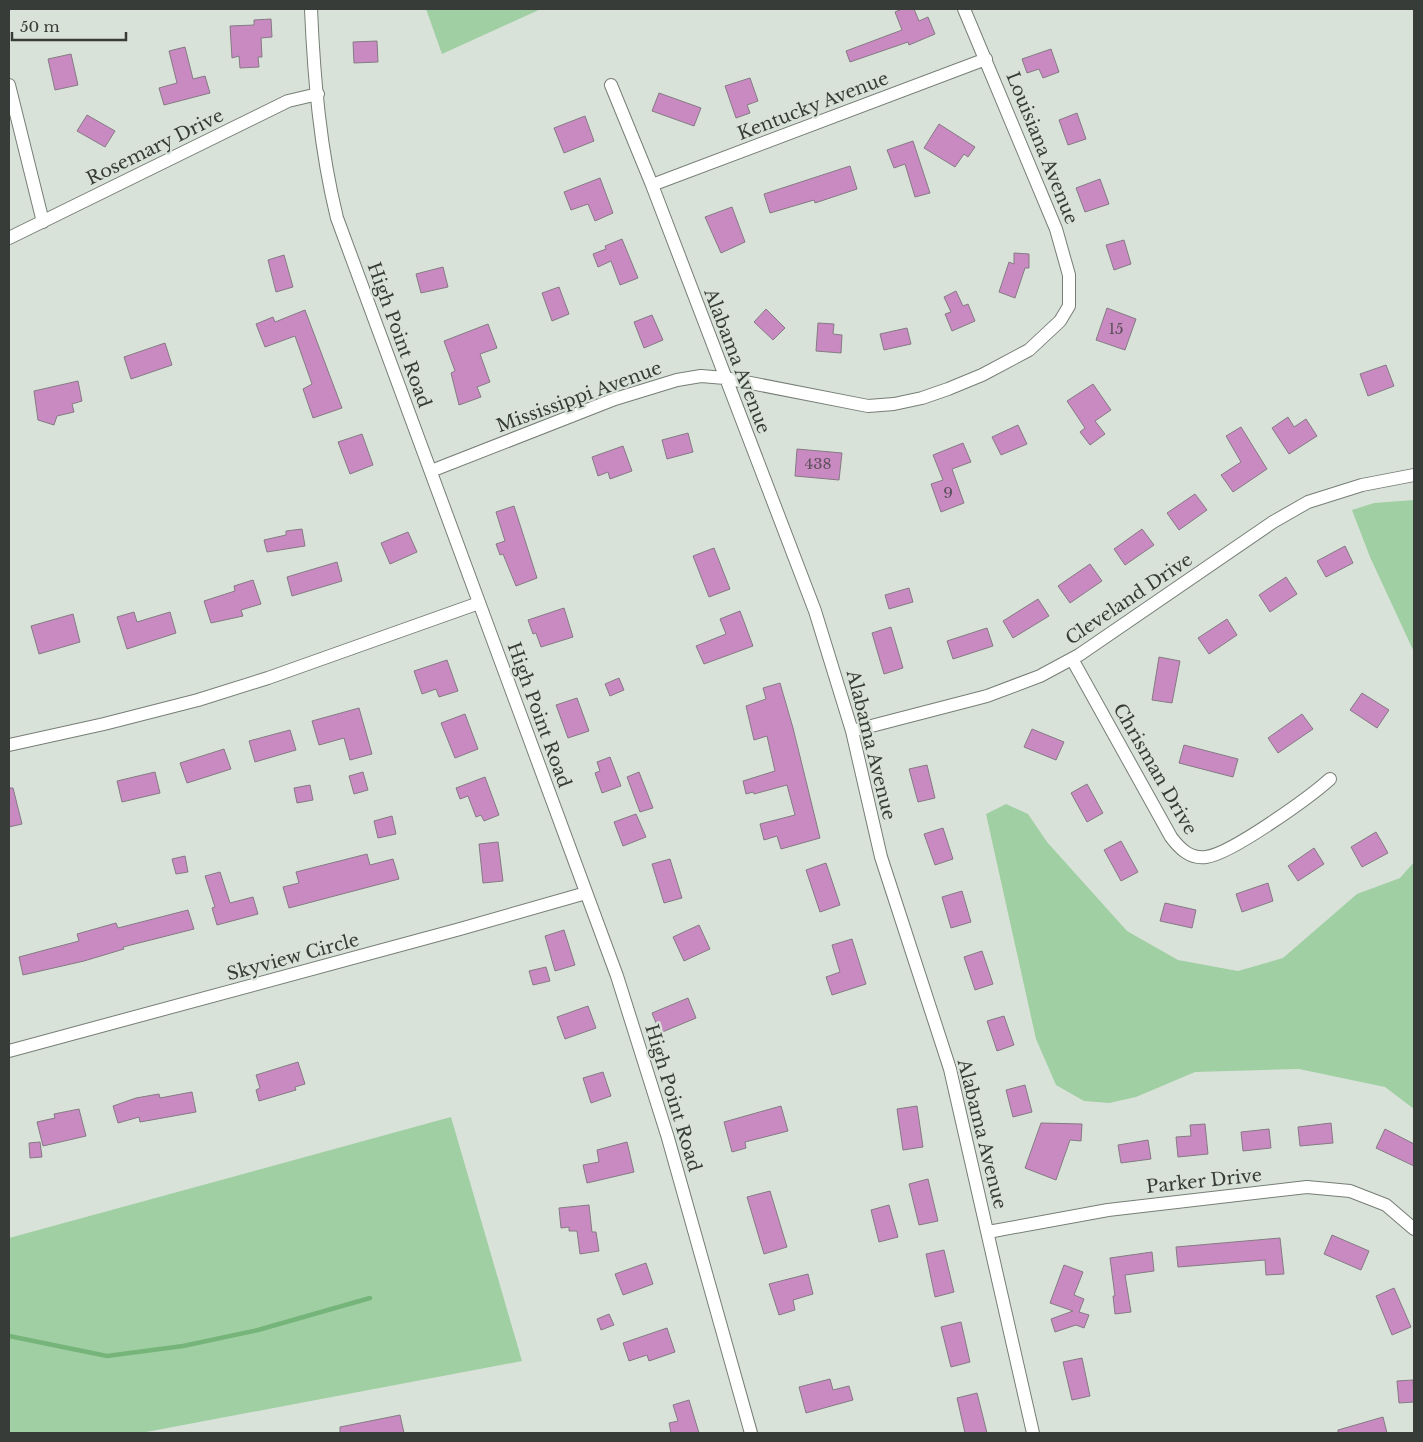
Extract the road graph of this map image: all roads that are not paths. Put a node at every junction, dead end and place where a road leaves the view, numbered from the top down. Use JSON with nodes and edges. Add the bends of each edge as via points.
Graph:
{"nodes":[{"id":1,"x":311,"y":9,"type":"edge"},
{"id":2,"x":964,"y":9,"type":"edge"},
{"id":3,"x":986,"y":59,"type":"junction"},
{"id":4,"x":611,"y":85,"type":"dead end"},
{"id":5,"x":9,"y":86,"type":"edge"},
{"id":6,"x":318,"y":94,"type":"junction"},
{"id":7,"x":652,"y":186,"type":"junction"},
{"id":8,"x":43,"y":222,"type":"junction"},
{"id":9,"x":9,"y":238,"type":"edge"},
{"id":10,"x":1068,"y":306,"type":"joint"},
{"id":11,"x":725,"y":378,"type":"junction"},
{"id":12,"x":431,"y":471,"type":"junction"},
{"id":13,"x":1414,"y":475,"type":"edge"},
{"id":14,"x":478,"y":603,"type":"junction"},
{"id":15,"x":1072,"y":659,"type":"junction"},
{"id":16,"x":852,"y":731,"type":"junction"},
{"id":17,"x":9,"y":745,"type":"edge"},
{"id":18,"x":1330,"y":778,"type":"dead end"},
{"id":19,"x":586,"y":893,"type":"junction"},
{"id":20,"x":9,"y":1051,"type":"edge"},
{"id":21,"x":1414,"y":1229,"type":"edge"},
{"id":22,"x":988,"y":1232,"type":"junction"},
{"id":23,"x":751,"y":1433,"type":"edge"},
{"id":24,"x":1033,"y":1433,"type":"edge"}],
"edges":[{"from":1,"to":6,"type":"street","name":"High Point Road"},
{"from":2,"to":3,"type":"street","name":"Louisiana Avenue"},
{"from":3,"to":7,"type":"street","name":"Kentucky Avenue"},
{"from":3,"to":10,"type":"street","name":"Louisiana Avenue","via":[[1064,250],[1069,275]]},
{"from":4,"to":7,"type":"street","name":"Alabama Avenue"},
{"from":5,"to":8,"type":"street"},
{"from":6,"to":8,"type":"street","name":"Rosemary Drive","via":[[288,101]]},
{"from":6,"to":12,"type":"street","name":"High Point Road","via":[[326,172],[337,218]]},
{"from":7,"to":11,"type":"street","name":"Alabama Avenue"},
{"from":8,"to":9,"type":"street","name":"Rosemary Drive"},
{"from":10,"to":11,"type":"street","name":"Mississippi Avenue","via":[[1060,321],[1029,350],[982,374],[922,398],[894,404],[868,406]]},
{"from":11,"to":12,"type":"street","name":"Mississippi Avenue","via":[[701,376],[677,380],[616,399]]},
{"from":11,"to":16,"type":"street","name":"Alabama Avenue","via":[[815,611]]},
{"from":12,"to":14,"type":"street","name":"High Point Road"},
{"from":13,"to":15,"type":"street","name":"Cleveland Drive","via":[[1362,485],[1308,502],[1273,522]]},
{"from":14,"to":17,"type":"street","via":[[198,700]]},
{"from":14,"to":19,"type":"street","name":"High Point Road"},
{"from":15,"to":16,"type":"street","name":"Cleveland Drive","via":[[1040,676],[987,696]]},
{"from":15,"to":18,"type":"street","name":"Chrisman Drive","via":[[1171,837],[1182,850],[1193,856],[1206,857],[1230,847],[1310,798]]},
{"from":16,"to":22,"type":"street","name":"Alabama Avenue","via":[[881,857],[950,1070]]},
{"from":19,"to":20,"type":"street","name":"Skyview Circle"},
{"from":19,"to":23,"type":"street","name":"High Point Road","via":[[620,985],[667,1134]]},
{"from":21,"to":22,"type":"street","name":"Parker Drive","via":[[1386,1205],[1361,1195],[1350,1191],[1307,1188],[1108,1210]]},
{"from":22,"to":24,"type":"street","name":"Alabama Avenue"}]}
